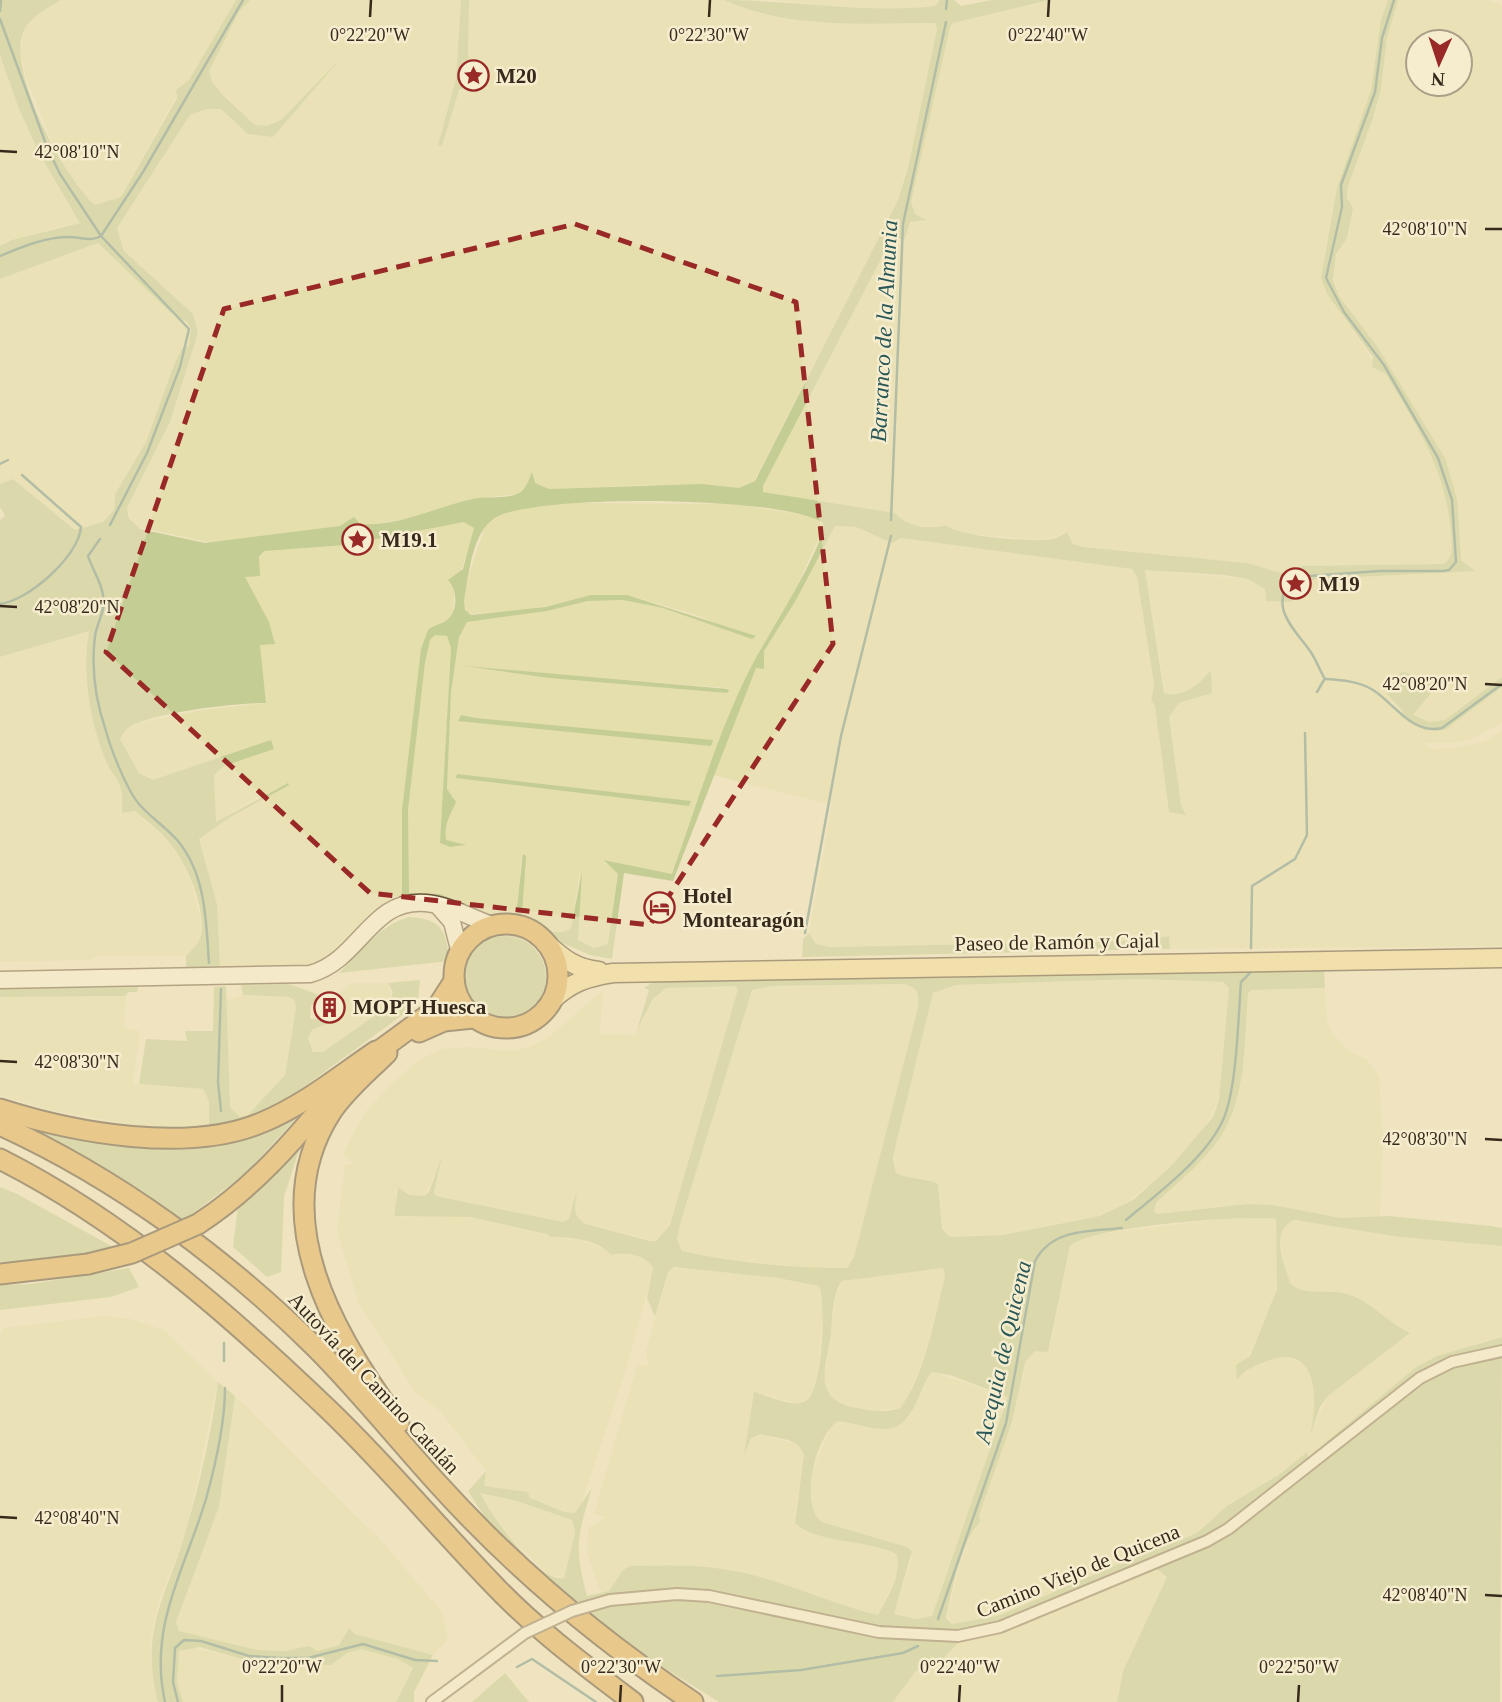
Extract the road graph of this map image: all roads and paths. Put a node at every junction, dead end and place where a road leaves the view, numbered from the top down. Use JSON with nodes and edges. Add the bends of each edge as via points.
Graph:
{"nodes":[{"id":1,"x":436,"y":905,"type":"junction"},
{"id":2,"x":494,"y":926,"type":"junction"},
{"id":3,"x":547,"y":944,"type":"junction"},
{"id":4,"x":460,"y":953,"type":"junction"},
{"id":5,"x":1502,"y":958,"type":"edge"},
{"id":6,"x":613,"y":973,"type":"junction"},
{"id":7,"x":0,"y":980,"type":"edge"},
{"id":8,"x":454,"y":981,"type":"junction"},
{"id":9,"x":552,"y":1000,"type":"junction"},
{"id":10,"x":440,"y":1015,"type":"junction"},
{"id":11,"x":473,"y":1018,"type":"junction"},
{"id":12,"x":383,"y":1051,"type":"junction"},
{"id":13,"x":0,"y":1109,"type":"edge"},
{"id":14,"x":0,"y":1125,"type":"edge"},
{"id":15,"x":0,"y":1159,"type":"edge"},
{"id":16,"x":0,"y":1174,"type":"edge"},
{"id":17,"x":154,"y":1255,"type":"junction"},
{"id":18,"x":0,"y":1274,"type":"edge"},
{"id":19,"x":1502,"y":1351,"type":"edge"},
{"id":20,"x":432,"y":1702,"type":"edge"},
{"id":21,"x":632,"y":1702,"type":"edge"},
{"id":22,"x":693,"y":1702,"type":"edge"}],
"edges":[{"from":1,"to":2,"type":"street"},
{"from":1,"to":4,"type":"street","via":[[452,922]]},
{"from":1,"to":7,"type":"street","via":[[405,905],[386,913],[339,961],[300,976]]},
{"from":2,"to":3,"type":"highway","via":[[523,927]]},
{"from":2,"to":4,"type":"highway","via":[[468,940]]},
{"from":3,"to":6,"type":"main road","via":[[584,970]]},
{"from":3,"to":9,"type":"highway","via":[[557,965]]},
{"from":4,"to":8,"type":"highway"},
{"from":5,"to":6,"type":"main road","name":"Paseo de Ramón y Cajal"},
{"from":6,"to":9,"type":"main road","via":[[583,978]]},
{"from":8,"to":10,"type":"highway"},
{"from":8,"to":11,"type":"highway"},
{"from":9,"to":11,"type":"highway","via":[[534,1020],[522,1025],[496,1027]]},
{"from":10,"to":11,"type":"highway"},
{"from":10,"to":12,"type":"highway"},
{"from":12,"to":13,"type":"highway","via":[[287,1111],[261,1124],[225,1133],[185,1137],[107,1133]]},
{"from":12,"to":18,"type":"highway","bridge":true,"via":[[340,1085],[233,1200],[198,1224],[132,1253],[88,1264]]},
{"from":12,"to":22,"type":"highway","via":[[338,1103],[312,1158],[304,1209],[306,1238],[334,1322],[403,1428],[500,1539],[590,1627]]},
{"from":14,"to":22,"type":"highway","name":"Autovía del Camino Catalán","via":[[72,1162],[157,1215],[254,1292],[315,1348],[440,1486],[544,1589],[594,1634]]},
{"from":15,"to":17,"type":"highway","via":[[85,1207]]},
{"from":16,"to":17,"type":"highway","via":[[71,1207]]},
{"from":17,"to":21,"type":"highway","via":[[332,1413],[493,1584]]},
{"from":19,"to":20,"type":"street","name":"Camino Viejo de Quicena","bridge":true,"via":[[1427,1374],[1207,1541],[1000,1627],[937,1637],[879,1632],[709,1596],[610,1600],[525,1633]]}]}
